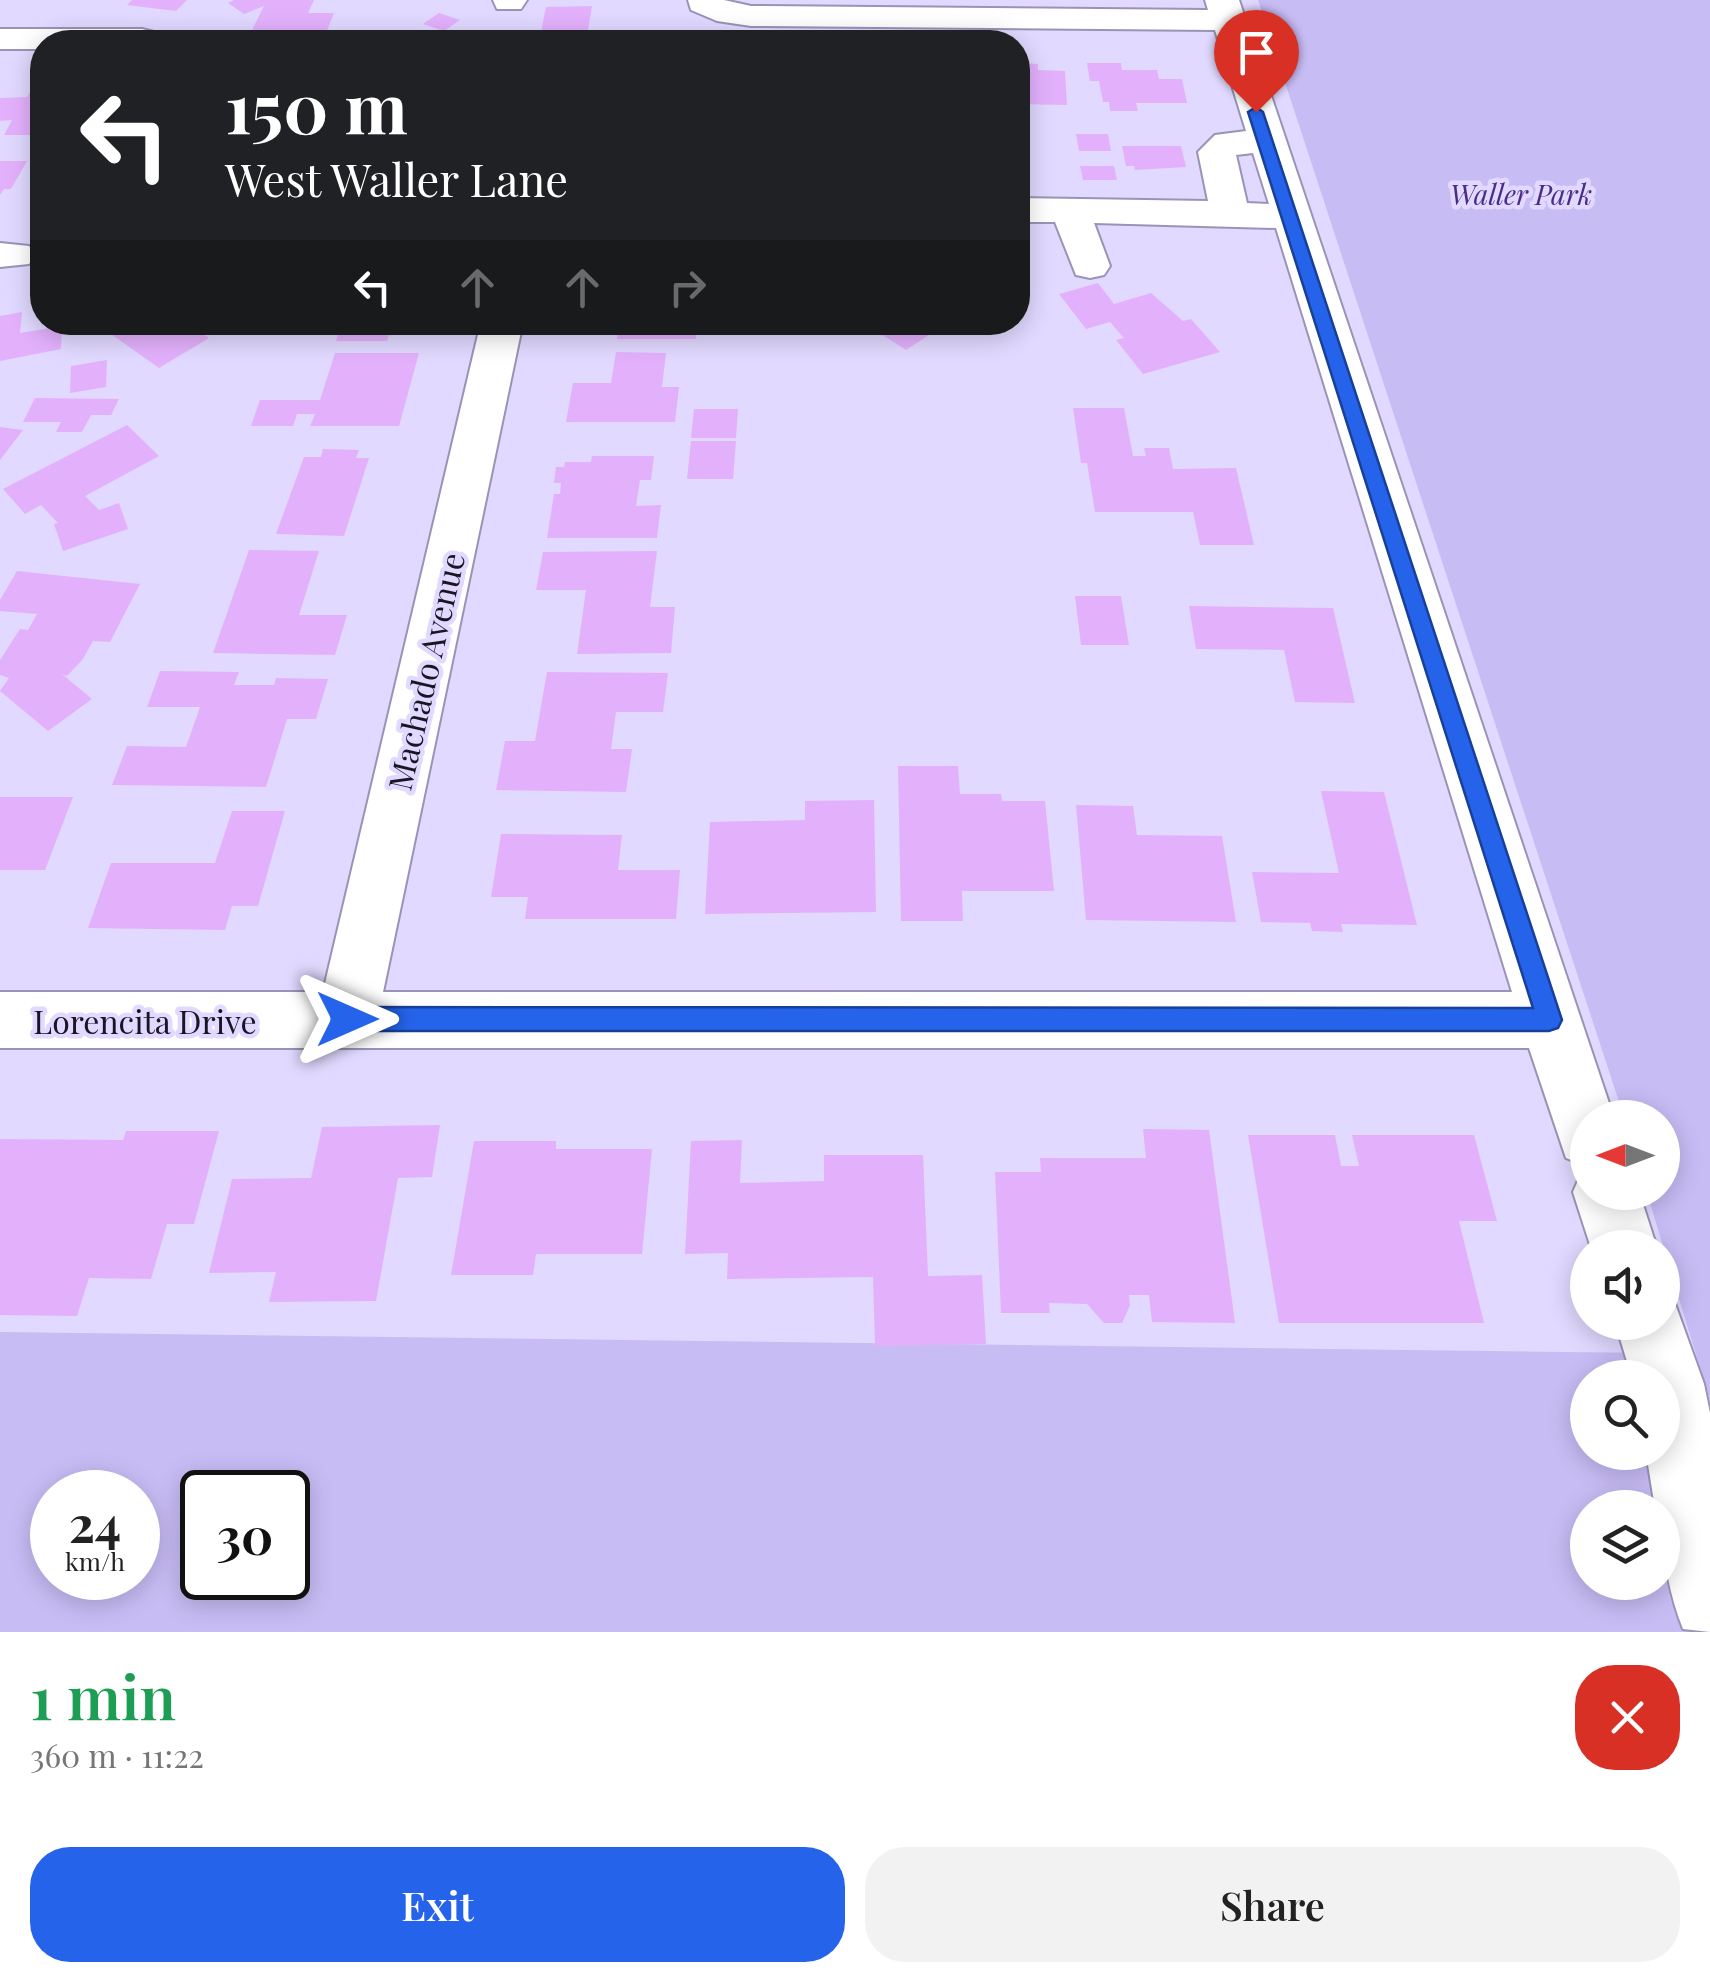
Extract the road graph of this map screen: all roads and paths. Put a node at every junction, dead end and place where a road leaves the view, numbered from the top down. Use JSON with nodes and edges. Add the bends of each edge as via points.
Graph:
{"nodes":[{"id":1,"x":703,"y":3,"type":"dead end"},
{"id":2,"x":1224,"y":10,"type":"edge"},
{"id":3,"x":0,"y":39,"type":"edge"},
{"id":4,"x":30,"y":39,"type":"edge"},
{"id":5,"x":1265,"y":142,"type":"junction"},
{"id":6,"x":1030,"y":210,"type":"edge"},
{"id":7,"x":1070,"y":210,"type":"junction"},
{"id":8,"x":1230,"y":213,"type":"junction"},
{"id":9,"x":1291,"y":218,"type":"junction"},
{"id":10,"x":1090,"y":266,"type":"dead end"},
{"id":11,"x":499,"y":335,"type":"edge"},
{"id":12,"x":347,"y":1019,"type":"junction"},
{"id":13,"x":0,"y":1020,"type":"edge"},
{"id":14,"x":1549,"y":1020,"type":"junction"},
{"id":15,"x":1576,"y":1100,"type":"edge"},
{"id":16,"x":1655,"y":1340,"type":"edge"},
{"id":17,"x":1710,"y":1602,"type":"edge"}],
"edges":[{"from":1,"to":2,"type":"street","via":[[750,16]]},
{"from":2,"to":5,"type":"street"},
{"from":3,"to":4,"type":"street"},
{"from":5,"to":8,"type":"street","via":[[1228,143],[1217,152]]},
{"from":5,"to":9,"type":"street"},
{"from":6,"to":7,"type":"street"},
{"from":7,"to":8,"type":"street"},
{"from":7,"to":10,"type":"street"},
{"from":8,"to":9,"type":"street"},
{"from":9,"to":14,"type":"street"},
{"from":11,"to":12,"type":"street","name":"Machado Avenue"},
{"from":12,"to":13,"type":"street","name":"Lorencita Drive"},
{"from":12,"to":14,"type":"street","name":"Lorencita Drive"},
{"from":14,"to":15,"type":"street"},
{"from":16,"to":17,"type":"street","via":[[1670,1384]]}]}
